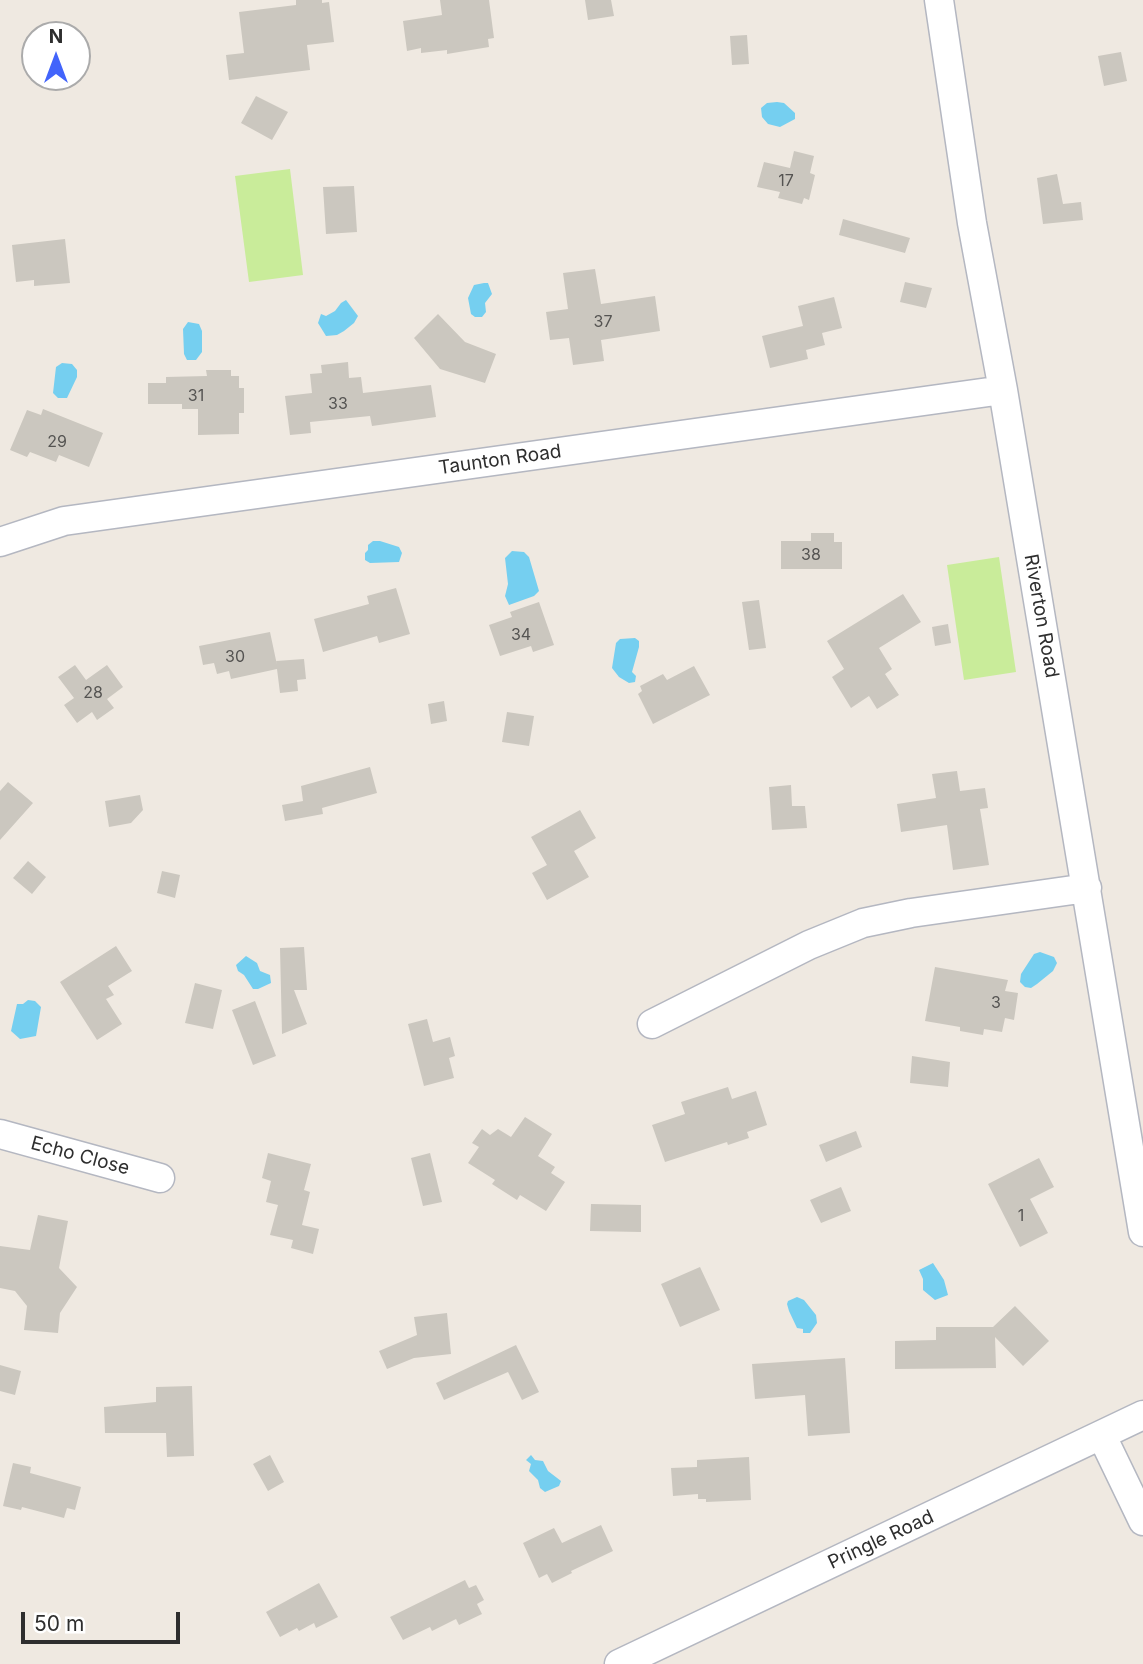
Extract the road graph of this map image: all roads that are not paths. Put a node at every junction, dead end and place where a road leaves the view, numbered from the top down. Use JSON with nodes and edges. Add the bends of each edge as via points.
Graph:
{"nodes":[{"id":1,"x":939,"y":0,"type":"edge"},
{"id":2,"x":1003,"y":390,"type":"junction"},
{"id":3,"x":0,"y":542,"type":"edge"},
{"id":4,"x":1087,"y":888,"type":"junction"},
{"id":5,"x":652,"y":1024,"type":"dead end"},
{"id":6,"x":0,"y":1134,"type":"edge"},
{"id":7,"x":160,"y":1178,"type":"dead end"},
{"id":8,"x":1143,"y":1232,"type":"edge"},
{"id":9,"x":1143,"y":1415,"type":"edge"},
{"id":10,"x":1102,"y":1436,"type":"junction"},
{"id":11,"x":1143,"y":1521,"type":"edge"},
{"id":12,"x":619,"y":1664,"type":"edge"}],
"edges":[{"from":1,"to":2,"type":"street","name":"Riverton Road","via":[[972,223]]},
{"from":2,"to":3,"type":"street","name":"Taunton Road","via":[[64,521]]},
{"from":2,"to":4,"type":"street","name":"Riverton Road"},
{"from":4,"to":5,"type":"street","via":[[863,923]]},
{"from":4,"to":8,"type":"street","name":"Riverton Road"},
{"from":6,"to":7,"type":"street","name":"Echo Close"},
{"from":9,"to":10,"type":"street","name":"Pringle Road"},
{"from":10,"to":11,"type":"street"},
{"from":10,"to":12,"type":"street","name":"Pringle Road"}]}
